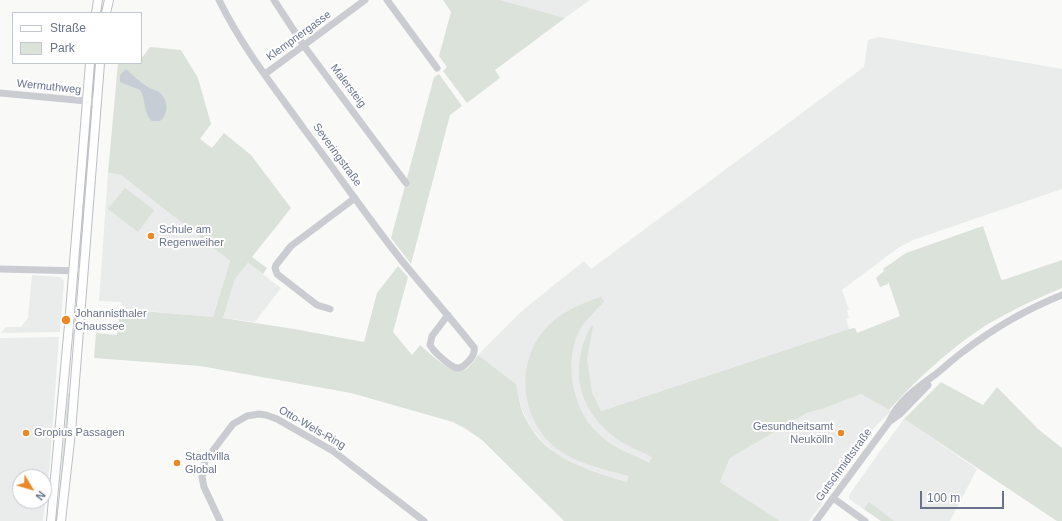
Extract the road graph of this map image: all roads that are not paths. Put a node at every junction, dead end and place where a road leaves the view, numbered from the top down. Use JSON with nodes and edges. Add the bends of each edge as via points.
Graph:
{"nodes":[{"id":1,"x":98,"y":0,"type":"edge"},
{"id":2,"x":109,"y":0,"type":"edge"},
{"id":3,"x":219,"y":0,"type":"edge"},
{"id":4,"x":274,"y":0,"type":"edge"},
{"id":5,"x":365,"y":0,"type":"edge"},
{"id":6,"x":387,"y":0,"type":"edge"},
{"id":7,"x":96,"y":12,"type":"edge"},
{"id":8,"x":106,"y":12,"type":"edge"},
{"id":9,"x":304,"y":46,"type":"junction"},
{"id":10,"x":90,"y":64,"type":"edge"},
{"id":11,"x":100,"y":64,"type":"edge"},
{"id":12,"x":436,"y":68,"type":"dead end"},
{"id":13,"x":264,"y":74,"type":"junction"},
{"id":14,"x":0,"y":93,"type":"edge"},
{"id":15,"x":87,"y":102,"type":"junction"},
{"id":16,"x":96,"y":102,"type":"junction"},
{"id":17,"x":406,"y":183,"type":"dead end"},
{"id":18,"x":355,"y":198,"type":"junction"},
{"id":19,"x":0,"y":269,"type":"edge"},
{"id":20,"x":73,"y":270,"type":"junction"},
{"id":21,"x":83,"y":271,"type":"junction"},
{"id":22,"x":1062,"y":295,"type":"edge"},
{"id":23,"x":330,"y":309,"type":"dead end"},
{"id":24,"x":448,"y":316,"type":"junction"},
{"id":25,"x":833,"y":498,"type":"junction"},
{"id":26,"x":51,"y":521,"type":"edge"},
{"id":27,"x":61,"y":521,"type":"edge"},
{"id":28,"x":220,"y":521,"type":"edge"},
{"id":29,"x":424,"y":521,"type":"edge"},
{"id":30,"x":816,"y":521,"type":"edge"},
{"id":31,"x":866,"y":521,"type":"edge"}],
"edges":[{"from":1,"to":7,"type":"main road"},
{"from":2,"to":8,"type":"main road"},
{"from":3,"to":13,"type":"street","name":"Severingstraße","via":[[230,22]]},
{"from":4,"to":9,"type":"street","name":"Malersteig"},
{"from":5,"to":9,"type":"street","name":"Klempnergasse"},
{"from":6,"to":12,"type":"street"},
{"from":9,"to":13,"type":"street","name":"Klempnergasse"},
{"from":9,"to":17,"type":"street","name":"Malersteig"},
{"from":10,"to":15,"type":"main road"},
{"from":11,"to":16,"type":"main road"},
{"from":13,"to":18,"type":"street","name":"Severingstraße"},
{"from":14,"to":15,"type":"street","name":"Wermuthweg"},
{"from":15,"to":16,"type":"street","name":"Wermuthweg"},
{"from":15,"to":20,"type":"main road"},
{"from":16,"to":21,"type":"main road"},
{"from":18,"to":23,"type":"street","via":[[291,246],[275,268],[277,274],[315,303]]},
{"from":18,"to":24,"type":"street","name":"Severingstraße"},
{"from":19,"to":20,"type":"street"},
{"from":20,"to":21,"type":"street"},
{"from":20,"to":26,"type":"main road"},
{"from":21,"to":27,"type":"main road","via":[[71,432]]},
{"from":22,"to":25,"type":"street","name":"Gutschmidtstraße","via":[[997,328],[925,381],[893,413]]},
{"from":24,"to":24,"type":"street","name":"Severingstraße","via":[[474,349],[461,368],[452,366],[438,355],[430,344],[431,338]]},
{"from":25,"to":30,"type":"street","name":"Gutschmidtstraße"},
{"from":25,"to":31,"type":"street"},
{"from":28,"to":29,"type":"street","name":"Otto-Wels-Ring","via":[[204,487],[202,477],[205,461],[233,424],[247,416],[259,414],[281,421],[333,451]]}]}
